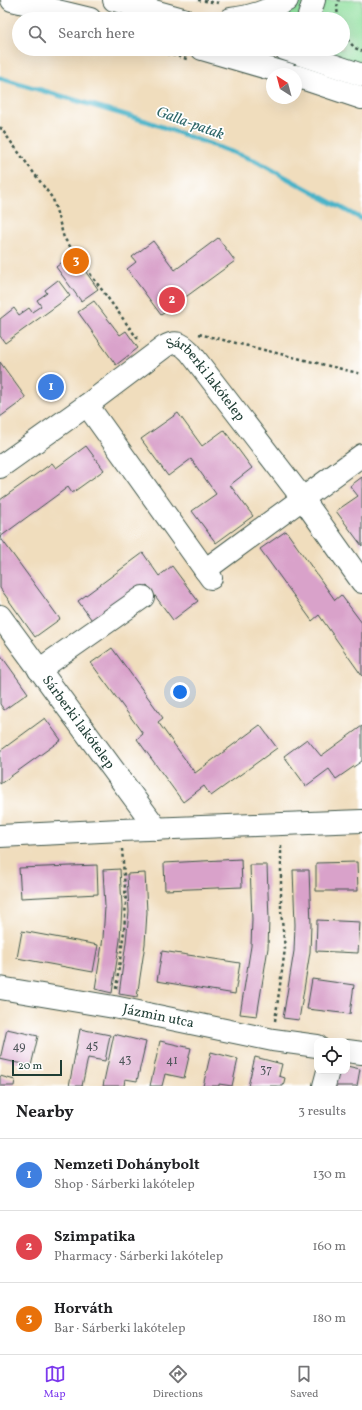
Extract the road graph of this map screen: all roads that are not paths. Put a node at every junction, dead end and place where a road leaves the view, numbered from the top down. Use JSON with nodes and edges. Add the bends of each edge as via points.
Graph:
{"nodes":[{"id":1,"x":12,"y":0,"type":"edge"},
{"id":2,"x":114,"y":0,"type":"edge"},
{"id":3,"x":287,"y":0,"type":"edge"},
{"id":4,"x":314,"y":0,"type":"edge"},
{"id":5,"x":324,"y":0,"type":"edge"},
{"id":6,"x":61,"y":12,"type":"edge"},
{"id":7,"x":158,"y":12,"type":"edge"},
{"id":8,"x":264,"y":12,"type":"edge"},
{"id":9,"x":310,"y":12,"type":"edge"},
{"id":10,"x":325,"y":12,"type":"edge"},
{"id":11,"x":226,"y":56,"type":"edge"},
{"id":12,"x":291,"y":56,"type":"edge"},
{"id":13,"x":309,"y":56,"type":"edge"},
{"id":14,"x":343,"y":56,"type":"edge"},
{"id":15,"x":267,"y":68,"type":"edge"},
{"id":16,"x":289,"y":68,"type":"edge"},
{"id":17,"x":360,"y":74,"type":"edge"},
{"id":18,"x":302,"y":78,"type":"edge"},
{"id":19,"x":362,"y":98,"type":"edge"},
{"id":20,"x":87,"y":405,"type":"junction"},
{"id":21,"x":362,"y":455,"type":"edge"},
{"id":22,"x":0,"y":467,"type":"edge"},
{"id":23,"x":303,"y":499,"type":"junction"},
{"id":24,"x":362,"y":582,"type":"edge"},
{"id":25,"x":144,"y":597,"type":"dead end"},
{"id":26,"x":0,"y":616,"type":"edge"},
{"id":27,"x":39,"y":670,"type":"junction"},
{"id":28,"x":362,"y":821,"type":"edge"},
{"id":29,"x":157,"y":829,"type":"junction"},
{"id":30,"x":0,"y":836,"type":"edge"},
{"id":31,"x":0,"y":988,"type":"edge"},
{"id":32,"x":314,"y":1046,"type":"edge"},
{"id":33,"x":350,"y":1051,"type":"edge"},
{"id":34,"x":362,"y":1053,"type":"edge"},
{"id":35,"x":327,"y":1074,"type":"edge"},
{"id":36,"x":324,"y":1086,"type":"edge"}],
"edges":[{"from":1,"to":6,"type":"street"},
{"from":2,"to":7,"type":"street"},
{"from":3,"to":8,"type":"street"},
{"from":4,"to":9,"type":"street"},
{"from":5,"to":10,"type":"street"},
{"from":11,"to":15,"type":"street"},
{"from":12,"to":16,"type":"street"},
{"from":13,"to":17,"type":"street"},
{"from":14,"to":17,"type":"street"},
{"from":18,"to":19,"type":"street"},
{"from":20,"to":22,"type":"street","name":"Sárberki lakótelep"},
{"from":20,"to":23,"type":"street","name":"Sárberki lakótelep","via":[[164,347],[177,343],[184,346]]},
{"from":20,"to":23,"type":"street","via":[[208,574]]},
{"from":21,"to":23,"type":"street"},
{"from":23,"to":24,"type":"street","name":"Sárberki lakótelep"},
{"from":25,"to":27,"type":"street"},
{"from":26,"to":27,"type":"street","name":"Sárberki lakótelep"},
{"from":27,"to":29,"type":"street","name":"Sárberki lakótelep"},
{"from":28,"to":29,"type":"street"},
{"from":29,"to":30,"type":"street"},
{"from":31,"to":32,"type":"street","name":"Jázmin utca"},
{"from":33,"to":34,"type":"street"},
{"from":35,"to":36,"type":"street"}]}
